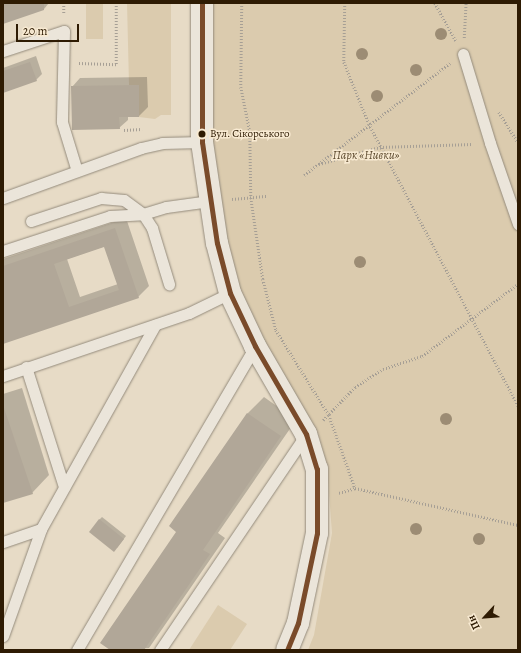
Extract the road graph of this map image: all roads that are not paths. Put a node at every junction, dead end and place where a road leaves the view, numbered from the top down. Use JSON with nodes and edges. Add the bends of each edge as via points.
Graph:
{"nodes":[{"id":1,"x":202,"y":3,"type":"edge"},
{"id":2,"x":3,"y":51,"type":"edge"},
{"id":3,"x":463,"y":54,"type":"road end"},
{"id":4,"x":202,"y":142,"type":"junction"},
{"id":5,"x":77,"y":172,"type":"junction"},
{"id":6,"x":3,"y":198,"type":"edge"},
{"id":7,"x":210,"y":201,"type":"junction"},
{"id":8,"x":143,"y":214,"type":"junction"},
{"id":9,"x":31,"y":221,"type":"dead end"},
{"id":10,"x":518,"y":224,"type":"edge"},
{"id":11,"x":3,"y":251,"type":"edge"},
{"id":12,"x":169,"y":284,"type":"dead end"},
{"id":13,"x":230,"y":293,"type":"junction"},
{"id":14,"x":156,"y":325,"type":"junction"},
{"id":15,"x":255,"y":346,"type":"junction"},
{"id":16,"x":26,"y":367,"type":"junction"},
{"id":17,"x":3,"y":376,"type":"edge"},
{"id":18,"x":312,"y":430,"type":"junction"},
{"id":19,"x":64,"y":487,"type":"junction"},
{"id":20,"x":41,"y":530,"type":"junction"},
{"id":21,"x":3,"y":542,"type":"edge"},
{"id":22,"x":3,"y":636,"type":"edge"},
{"id":23,"x":78,"y":650,"type":"edge"},
{"id":24,"x":160,"y":650,"type":"edge"},
{"id":25,"x":287,"y":650,"type":"edge"}],
"edges":[{"from":1,"to":4,"type":"street"},
{"from":2,"to":5,"type":"lane","via":[[64,30],[62,122]]},
{"from":3,"to":10,"type":"lane"},
{"from":4,"to":5,"type":"lane","via":[[162,143]]},
{"from":4,"to":7,"type":"street"},
{"from":5,"to":6,"type":"lane"},
{"from":7,"to":8,"type":"lane","via":[[166,207]]},
{"from":7,"to":13,"type":"street"},
{"from":8,"to":9,"type":"lane","via":[[124,200],[101,198]]},
{"from":8,"to":11,"type":"lane","via":[[110,216]]},
{"from":8,"to":12,"type":"lane","via":[[152,228]]},
{"from":13,"to":14,"type":"lane","via":[[206,306]]},
{"from":13,"to":15,"type":"street"},
{"from":14,"to":16,"type":"lane"},
{"from":14,"to":19,"type":"lane"},
{"from":15,"to":18,"type":"street"},
{"from":15,"to":23,"type":"lane"},
{"from":16,"to":17,"type":"lane"},
{"from":16,"to":19,"type":"lane"},
{"from":18,"to":24,"type":"lane"},
{"from":18,"to":25,"type":"street","via":[[316,469],[317,533],[298,623]]},
{"from":19,"to":20,"type":"lane"},
{"from":20,"to":21,"type":"lane"},
{"from":20,"to":22,"type":"lane"}]}
